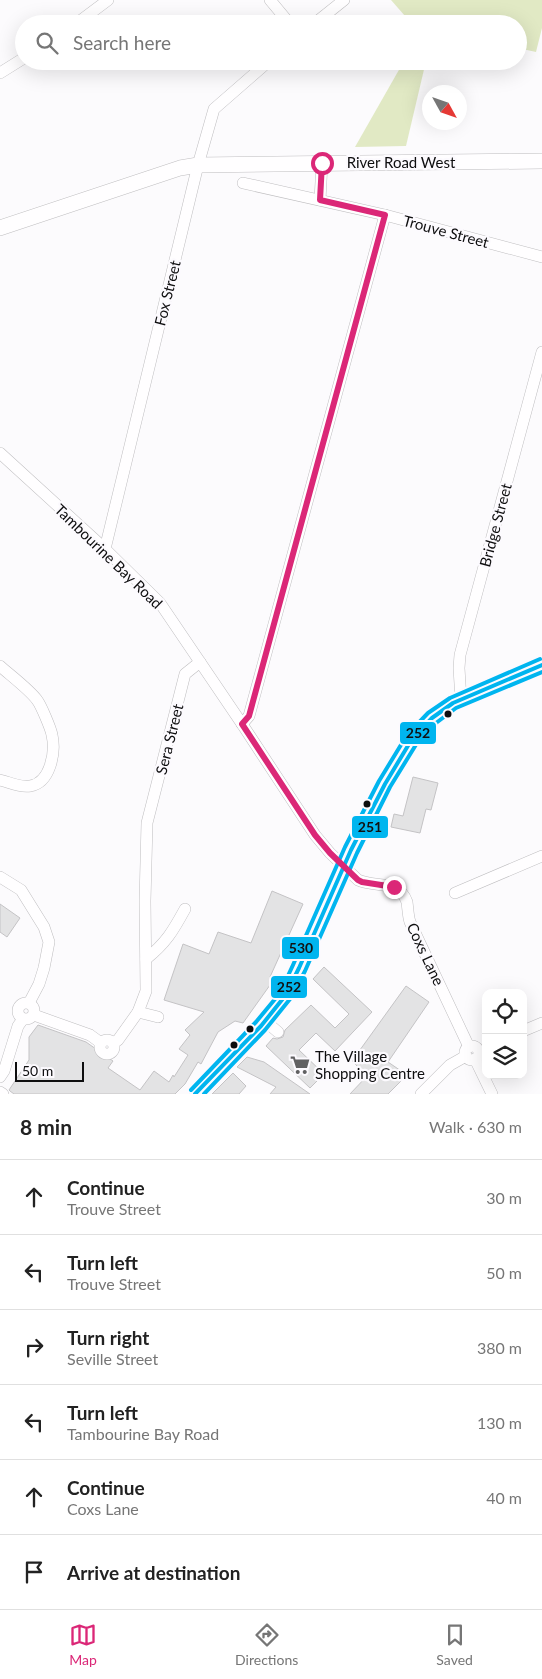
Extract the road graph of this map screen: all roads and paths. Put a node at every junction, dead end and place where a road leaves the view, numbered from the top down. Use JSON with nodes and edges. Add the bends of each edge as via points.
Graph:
{"nodes":[{"id":1,"x":108,"y":0,"type":"edge"},
{"id":2,"x":270,"y":0,"type":"edge"},
{"id":3,"x":344,"y":0,"type":"edge"},
{"id":4,"x":88,"y":15,"type":"edge"},
{"id":5,"x":282,"y":15,"type":"edge"},
{"id":6,"x":325,"y":15,"type":"edge"},
{"id":7,"x":15,"y":64,"type":"edge"},
{"id":8,"x":259,"y":70,"type":"edge"},
{"id":9,"x":0,"y":73,"type":"edge"},
{"id":10,"x":542,"y":161,"type":"edge"},
{"id":11,"x":322,"y":163,"type":"junction"},
{"id":12,"x":198,"y":165,"type":"junction"},
{"id":13,"x":243,"y":183,"type":"dead end"},
{"id":14,"x":320,"y":200,"type":"junction"},
{"id":15,"x":385,"y":215,"type":"junction"},
{"id":16,"x":0,"y":228,"type":"edge"},
{"id":17,"x":542,"y":257,"type":"edge"},
{"id":18,"x":542,"y":352,"type":"edge"},
{"id":19,"x":540,"y":371,"type":"edge"},
{"id":20,"x":0,"y":453,"type":"edge"},
{"id":21,"x":105,"y":548,"type":"junction"},
{"id":22,"x":200,"y":662,"type":"junction"},
{"id":23,"x":542,"y":665,"type":"edge"},
{"id":24,"x":0,"y":666,"type":"edge"},
{"id":25,"x":461,"y":700,"type":"junction"},
{"id":26,"x":242,"y":724,"type":"junction"},
{"id":27,"x":0,"y":780,"type":"edge"},
{"id":28,"x":542,"y":856,"type":"edge"},
{"id":29,"x":344,"y":867,"type":"junction"},
{"id":30,"x":0,"y":877,"type":"edge"},
{"id":31,"x":455,"y":893,"type":"dead end"},
{"id":32,"x":185,"y":909,"type":"dead end"},
{"id":33,"x":146,"y":958,"type":"junction"},
{"id":34,"x":138,"y":1012,"type":"junction"},
{"id":35,"x":28,"y":1017,"type":"junction"},
{"id":36,"x":158,"y":1017,"type":"dead end"},
{"id":37,"x":266,"y":1021,"type":"junction"},
{"id":38,"x":542,"y":1023,"type":"edge"},
{"id":39,"x":527,"y":1029,"type":"edge"},
{"id":40,"x":278,"y":1032,"type":"dead end"},
{"id":41,"x":475,"y":1052,"type":"edge"},
{"id":42,"x":0,"y":1077,"type":"edge"},
{"id":43,"x":0,"y":1092,"type":"edge"},
{"id":44,"x":4,"y":1094,"type":"edge"},
{"id":45,"x":196,"y":1094,"type":"edge"},
{"id":46,"x":421,"y":1094,"type":"edge"},
{"id":47,"x":492,"y":1094,"type":"edge"}],
"edges":[{"from":1,"to":4,"type":"street"},
{"from":2,"to":5,"type":"street"},
{"from":3,"to":6,"type":"street"},
{"from":7,"to":9,"type":"street"},
{"from":8,"to":12,"type":"street","name":"Fox Street","via":[[214,109]]},
{"from":10,"to":11,"type":"main road","name":"River Road West"},
{"from":11,"to":12,"type":"main road","name":"River Road West"},
{"from":11,"to":14,"type":"street"},
{"from":12,"to":16,"type":"main road","name":"River Road West","via":[[180,168]]},
{"from":12,"to":21,"type":"street","name":"Fox Street"},
{"from":13,"to":14,"type":"street","name":"Trouve Street"},
{"from":14,"to":15,"type":"street","name":"Trouve Street"},
{"from":15,"to":17,"type":"street","name":"Trouve Street"},
{"from":15,"to":26,"type":"street","via":[[249,716]]},
{"from":18,"to":19,"type":"street","name":"Bridge Street"},
{"from":19,"to":25,"type":"street","name":"Bridge Street","via":[[460,655]]},
{"from":20,"to":21,"type":"street","name":"Tambourine Bay Road"},
{"from":21,"to":22,"type":"street","name":"Tambourine Bay Road","via":[[160,603]]},
{"from":22,"to":26,"type":"street","name":"Tambourine Bay Road"},
{"from":22,"to":33,"type":"street","name":"Sera Street","via":[[185,674],[146,823]]},
{"from":23,"to":25,"type":"street"},
{"from":24,"to":27,"type":"street","via":[[37,700],[52,736],[49,770],[41,782],[28,787]]},
{"from":25,"to":29,"type":"street","via":[[439,712],[408,745]]},
{"from":26,"to":29,"type":"street","name":"Tambourine Bay Road","via":[[315,835]]},
{"from":28,"to":31,"type":"street"},
{"from":29,"to":37,"type":"street","via":[[292,984]]},
{"from":29,"to":41,"type":"street","name":"Coxs Lane","via":[[362,882],[389,885],[401,892],[410,922]]},
{"from":30,"to":35,"type":"street","via":[[21,890],[44,927],[49,942],[39,984],[29,1003],[34,1008]]},
{"from":32,"to":33,"type":"street","via":[[169,937]]},
{"from":33,"to":34,"type":"street","name":"Sera Street","via":[[146,991]]},
{"from":34,"to":35,"type":"street","name":"Sera Street","via":[[118,1040],[113,1043],[106,1040],[102,1051],[90,1035]]},
{"from":34,"to":36,"type":"street"},
{"from":35,"to":42,"type":"street","via":[[18,1026]]},
{"from":37,"to":40,"type":"street"},
{"from":37,"to":45,"type":"street"},
{"from":38,"to":39,"type":"street"},
{"from":41,"to":46,"type":"street","via":[[450,1065]]},
{"from":41,"to":47,"type":"street","name":"Coxs Lane"},
{"from":43,"to":44,"type":"street"}]}
